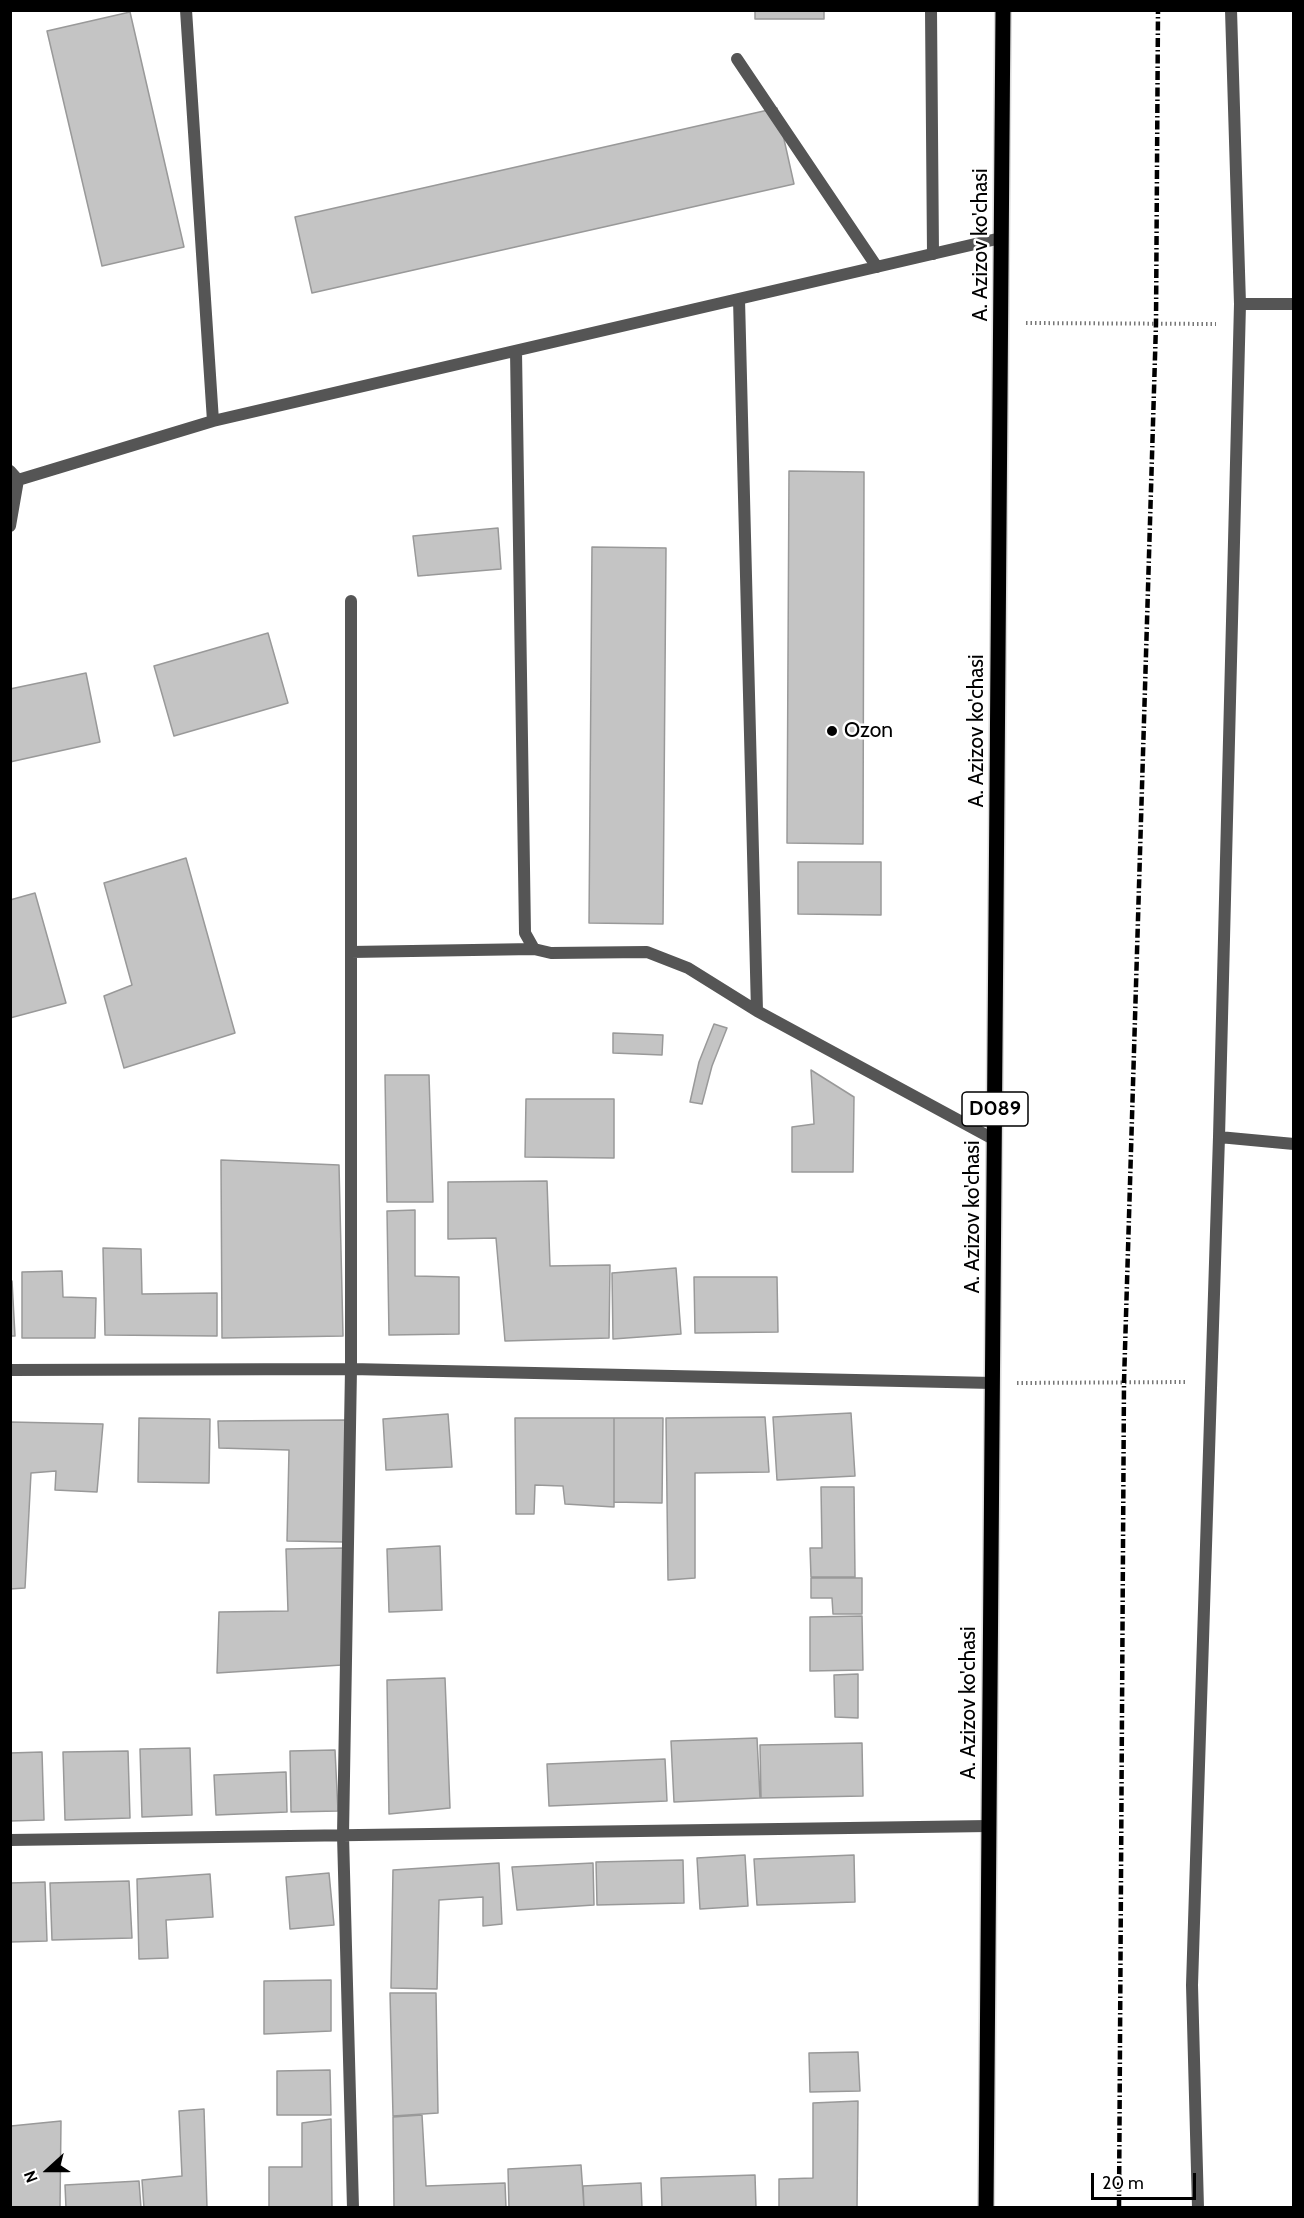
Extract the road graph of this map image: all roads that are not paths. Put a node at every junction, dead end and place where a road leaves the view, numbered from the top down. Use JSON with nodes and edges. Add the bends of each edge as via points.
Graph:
{"nodes":[{"id":1,"x":186,"y":10,"type":"edge"},
{"id":2,"x":931,"y":10,"type":"edge"},
{"id":3,"x":1003,"y":10,"type":"edge"},
{"id":4,"x":1231,"y":10,"type":"edge"},
{"id":5,"x":737,"y":59,"type":"dead end"},
{"id":6,"x":1001,"y":238,"type":"junction"},
{"id":7,"x":933,"y":254,"type":"junction"},
{"id":8,"x":877,"y":267,"type":"junction"},
{"id":9,"x":740,"y":299,"type":"junction"},
{"id":10,"x":1240,"y":304,"type":"junction"},
{"id":11,"x":1293,"y":304,"type":"edge"},
{"id":12,"x":516,"y":351,"type":"junction"},
{"id":13,"x":213,"y":421,"type":"junction"},
{"id":14,"x":14,"y":475,"type":"edge"},
{"id":15,"x":10,"y":525,"type":"edge"},
{"id":16,"x":351,"y":601,"type":"dead end"},
{"id":17,"x":534,"y":949,"type":"junction"},
{"id":18,"x":351,"y":952,"type":"junction"},
{"id":19,"x":757,"y":1011,"type":"junction"},
{"id":20,"x":1219,"y":1137,"type":"junction"},
{"id":21,"x":995,"y":1140,"type":"junction"},
{"id":22,"x":1293,"y":1144,"type":"edge"},
{"id":23,"x":10,"y":1370,"type":"edge"},
{"id":24,"x":351,"y":1370,"type":"junction"},
{"id":25,"x":993,"y":1383,"type":"junction"},
{"id":26,"x":989,"y":1826,"type":"junction"},
{"id":27,"x":343,"y":1835,"type":"junction"},
{"id":28,"x":10,"y":1840,"type":"edge"},
{"id":29,"x":352,"y":2208,"type":"edge"},
{"id":30,"x":986,"y":2208,"type":"edge"},
{"id":31,"x":1198,"y":2208,"type":"edge"}],
"edges":[{"from":1,"to":13,"type":"street"},
{"from":2,"to":7,"type":"street"},
{"from":3,"to":6,"type":"main road","name":"A. Azizov ko'chasi","number":"D089"},
{"from":4,"to":10,"type":"street"},
{"from":5,"to":8,"type":"street"},
{"from":6,"to":7,"type":"street"},
{"from":6,"to":21,"type":"main road","name":"A. Azizov ko'chasi","number":"D089"},
{"from":7,"to":8,"type":"street"},
{"from":8,"to":9,"type":"street"},
{"from":9,"to":12,"type":"street"},
{"from":9,"to":19,"type":"street"},
{"from":10,"to":11,"type":"street"},
{"from":10,"to":20,"type":"street"},
{"from":12,"to":13,"type":"street"},
{"from":12,"to":17,"type":"street","via":[[525,933]]},
{"from":13,"to":14,"type":"street"},
{"from":14,"to":15,"type":"street"},
{"from":16,"to":18,"type":"street"},
{"from":17,"to":18,"type":"street"},
{"from":17,"to":19,"type":"street","via":[[552,953],[647,952],[688,968]]},
{"from":18,"to":24,"type":"street"},
{"from":19,"to":21,"type":"street"},
{"from":20,"to":22,"type":"street"},
{"from":20,"to":31,"type":"street","via":[[1192,1985]]},
{"from":21,"to":25,"type":"main road","name":"A. Azizov ko'chasi","number":"D089"},
{"from":23,"to":24,"type":"street"},
{"from":24,"to":25,"type":"street"},
{"from":24,"to":27,"type":"street"},
{"from":25,"to":26,"type":"main road","name":"A. Azizov ko'chasi","number":"D089"},
{"from":26,"to":27,"type":"street"},
{"from":26,"to":30,"type":"main road","name":"A. Azizov ko'chasi","number":"D089"},
{"from":27,"to":28,"type":"street"},
{"from":27,"to":29,"type":"street"}]}
